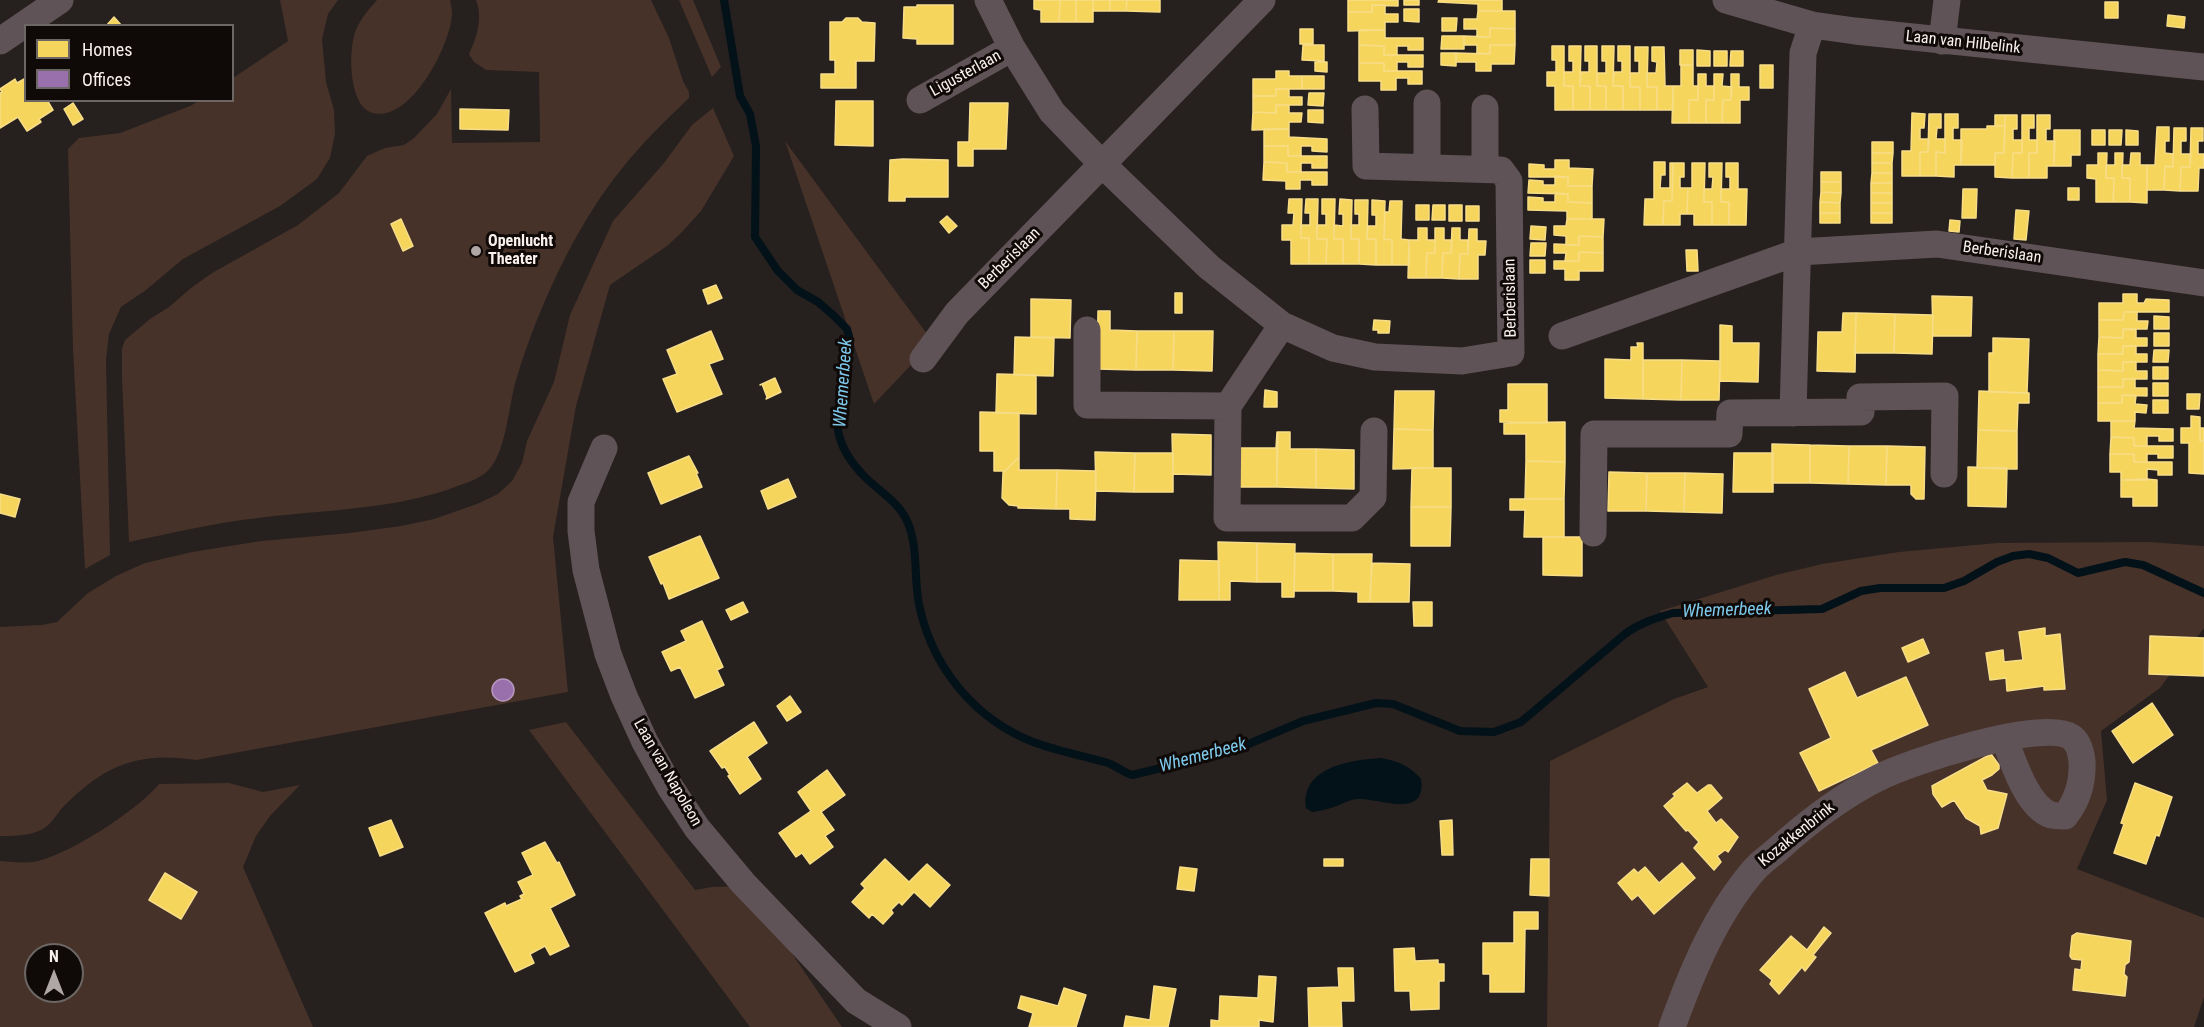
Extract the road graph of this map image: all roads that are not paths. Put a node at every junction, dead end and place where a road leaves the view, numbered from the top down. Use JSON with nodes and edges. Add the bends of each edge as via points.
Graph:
{"nodes":[{"id":1,"x":60,"y":0,"type":"edge"},
{"id":2,"x":988,"y":0,"type":"edge"},
{"id":3,"x":1262,"y":0,"type":"edge"},
{"id":4,"x":1726,"y":0,"type":"edge"},
{"id":5,"x":1947,"y":0,"type":"edge"},
{"id":6,"x":25,"y":24,"type":"edge"},
{"id":7,"x":24,"y":25,"type":"edge"},
{"id":8,"x":1812,"y":25,"type":"junction"},
{"id":9,"x":0,"y":41,"type":"edge"},
{"id":10,"x":1942,"y":41,"type":"junction"},
{"id":11,"x":1012,"y":48,"type":"junction"},
{"id":12,"x":2204,"y":67,"type":"edge"},
{"id":13,"x":920,"y":100,"type":"dead end"},
{"id":14,"x":1427,"y":104,"type":"dead end"},
{"id":15,"x":1485,"y":108,"type":"dead end"},
{"id":16,"x":1365,"y":109,"type":"dead end"},
{"id":17,"x":1103,"y":165,"type":"junction"},
{"id":18,"x":1427,"y":167,"type":"junction"},
{"id":19,"x":1485,"y":168,"type":"junction"},
{"id":20,"x":1798,"y":252,"type":"junction"},
{"id":21,"x":2204,"y":283,"type":"edge"},
{"id":22,"x":1282,"y":325,"type":"junction"},
{"id":23,"x":1087,"y":330,"type":"dead end"},
{"id":24,"x":1562,"y":336,"type":"dead end"},
{"id":25,"x":923,"y":359,"type":"dead end"},
{"id":26,"x":1228,"y":405,"type":"junction"},
{"id":27,"x":1792,"y":412,"type":"junction"},
{"id":28,"x":1374,"y":431,"type":"dead end"},
{"id":29,"x":604,"y":448,"type":"dead end"},
{"id":30,"x":1944,"y":474,"type":"dead end"},
{"id":31,"x":1593,"y":533,"type":"dead end"},
{"id":32,"x":2005,"y":739,"type":"dead end"},
{"id":33,"x":898,"y":1027,"type":"edge"},
{"id":34,"x":1672,"y":1027,"type":"edge"}],
"edges":[{"from":1,"to":6,"type":"street"},
{"from":2,"to":11,"type":"street","name":"Ligusterlaan"},
{"from":3,"to":17,"type":"street","name":"Berberislaan"},
{"from":4,"to":8,"type":"street","name":"Laan van Hilbelink"},
{"from":5,"to":10,"type":"street"},
{"from":7,"to":9,"type":"street"},
{"from":8,"to":10,"type":"street","name":"Laan van Hilbelink"},
{"from":8,"to":20,"type":"street","via":[[1803,53]]},
{"from":10,"to":12,"type":"street","name":"Laan van Hilbelink"},
{"from":11,"to":13,"type":"street","name":"Ligusterlaan"},
{"from":11,"to":17,"type":"street","name":"Ligusterlaan","via":[[1053,112]]},
{"from":14,"to":18,"type":"street"},
{"from":15,"to":19,"type":"street"},
{"from":16,"to":18,"type":"street","name":"Berberislaan","via":[[1366,166]]},
{"from":17,"to":22,"type":"street","name":"Berberislaan","via":[[1209,267]]},
{"from":17,"to":25,"type":"street","name":"Berberislaan","via":[[957,313]]},
{"from":18,"to":19,"type":"street","name":"Berberislaan"},
{"from":19,"to":22,"type":"street","name":"Berberislaan","via":[[1501,170],[1509,181],[1511,353],[1462,361],[1375,357],[1333,348]]},
{"from":20,"to":21,"type":"street","name":"Berberislaan","via":[[1937,244]]},
{"from":20,"to":24,"type":"street","name":"Berberislaan"},
{"from":20,"to":27,"type":"street"},
{"from":22,"to":26,"type":"street"},
{"from":23,"to":26,"type":"street","via":[[1087,405]]},
{"from":26,"to":28,"type":"street","via":[[1227,518],[1352,518],[1373,496]]},
{"from":27,"to":30,"type":"street","via":[[1860,412],[1860,397],[1945,396]]},
{"from":27,"to":31,"type":"street","via":[[1730,413],[1729,434],[1594,434]]},
{"from":29,"to":33,"type":"street","name":"Laan van Napoleon","via":[[581,502],[586,570],[608,654],[645,741],[698,828],[743,883],[856,1000]]},
{"from":32,"to":34,"type":"street","name":"Kozakkenbrink","via":[[1928,757],[1878,777],[1834,804],[1778,849],[1755,869],[1719,920],[1691,975]]}]}
